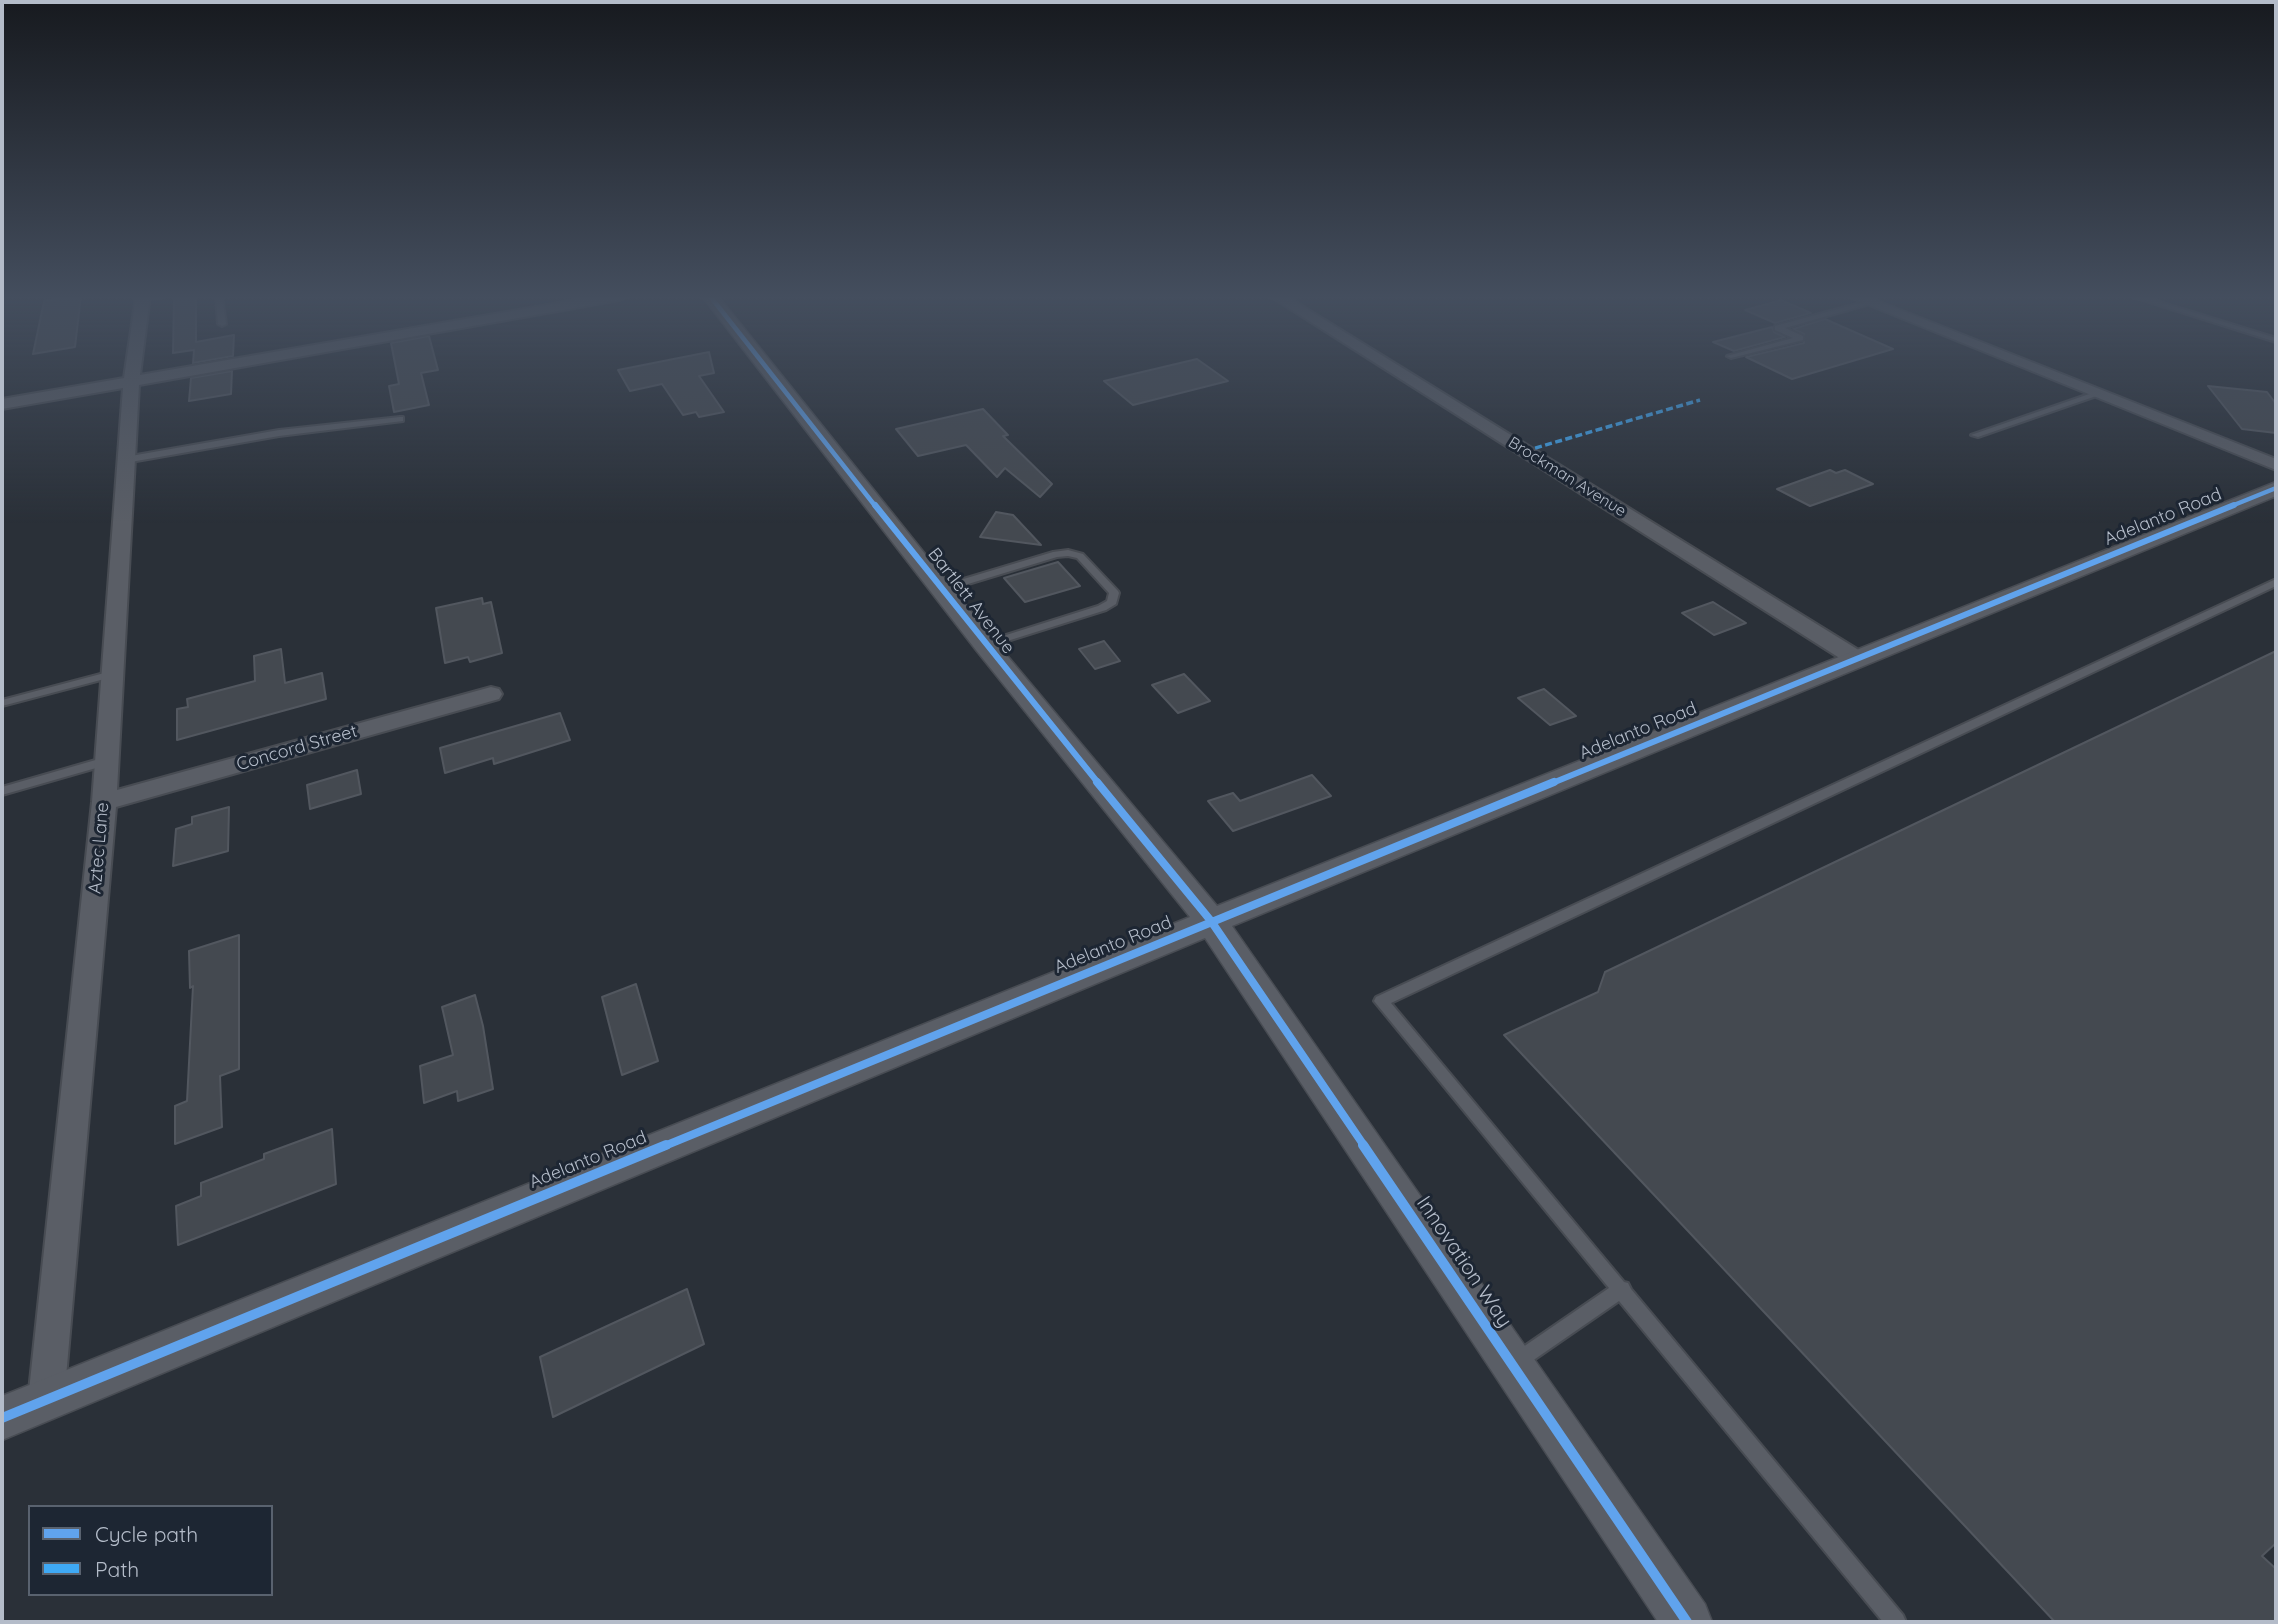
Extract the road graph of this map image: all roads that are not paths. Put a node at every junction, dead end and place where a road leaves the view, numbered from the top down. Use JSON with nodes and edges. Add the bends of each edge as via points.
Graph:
{"nodes":[{"id":1,"x":132,"y":372,"type":"edge"},
{"id":2,"x":184,"y":372,"type":"edge"},
{"id":3,"x":770,"y":372,"type":"edge"},
{"id":4,"x":1397,"y":372,"type":"edge"},
{"id":5,"x":2043,"y":372,"type":"edge"},
{"id":6,"x":131,"y":381,"type":"junction"},
{"id":7,"x":2098,"y":394,"type":"junction"},
{"id":8,"x":2,"y":404,"type":"edge"},
{"id":9,"x":400,"y":419,"type":"dead end"},
{"id":10,"x":1975,"y":435,"type":"dead end"},
{"id":11,"x":125,"y":460,"type":"junction"},
{"id":12,"x":2276,"y":465,"type":"edge"},
{"id":13,"x":2276,"y":488,"type":"edge"},
{"id":14,"x":2276,"y":582,"type":"edge"},
{"id":15,"x":941,"y":589,"type":"junction"},
{"id":16,"x":985,"y":645,"type":"junction"},
{"id":17,"x":1857,"y":659,"type":"junction"},
{"id":18,"x":112,"y":674,"type":"junction"},
{"id":19,"x":491,"y":694,"type":"dead end"},
{"id":20,"x":2,"y":703,"type":"edge"},
{"id":21,"x":106,"y":761,"type":"junction"},
{"id":22,"x":2,"y":790,"type":"edge"},
{"id":23,"x":104,"y":802,"type":"junction"},
{"id":24,"x":1211,"y":922,"type":"junction"},
{"id":25,"x":1622,"y":1289,"type":"junction"},
{"id":26,"x":1513,"y":1365,"type":"junction"},
{"id":27,"x":46,"y":1400,"type":"junction"},
{"id":28,"x":2,"y":1418,"type":"edge"},
{"id":29,"x":1687,"y":1622,"type":"edge"},
{"id":30,"x":1896,"y":1622,"type":"edge"}],
"edges":[{"from":1,"to":6,"type":"street","name":"Aztec Lane"},
{"from":2,"to":6,"type":"street"},
{"from":3,"to":15,"type":"street","name":"Bartlett Avenue"},
{"from":4,"to":17,"type":"street","name":"Brockman Avenue"},
{"from":5,"to":7,"type":"street"},
{"from":6,"to":8,"type":"street"},
{"from":6,"to":11,"type":"street","name":"Aztec Lane"},
{"from":7,"to":10,"type":"lane"},
{"from":7,"to":12,"type":"street"},
{"from":9,"to":11,"type":"lane","via":[[279,433]]},
{"from":11,"to":18,"type":"street","name":"Aztec Lane"},
{"from":13,"to":17,"type":"street","name":"Adelanto Road"},
{"from":14,"to":25,"type":"lane","via":[[1381,1001]]},
{"from":15,"to":16,"type":"street","name":"Bartlett Avenue"},
{"from":15,"to":16,"type":"lane","via":[[1068,553],[1080,556],[1114,593],[1102,608]]},
{"from":16,"to":24,"type":"street","name":"Bartlett Avenue"},
{"from":17,"to":24,"type":"street","name":"Adelanto Road"},
{"from":18,"to":20,"type":"lane"},
{"from":18,"to":21,"type":"street","name":"Aztec Lane"},
{"from":19,"to":23,"type":"street","name":"Concord Street"},
{"from":21,"to":22,"type":"lane"},
{"from":21,"to":23,"type":"street","name":"Aztec Lane"},
{"from":23,"to":27,"type":"street","name":"Aztec Lane"},
{"from":24,"to":26,"type":"street","name":"Innovation Way"},
{"from":24,"to":27,"type":"street","name":"Adelanto Road"},
{"from":25,"to":26,"type":"lane"},
{"from":25,"to":30,"type":"lane"},
{"from":26,"to":29,"type":"street","name":"Innovation Way"},
{"from":27,"to":28,"type":"street","name":"Adelanto Road"}]}
